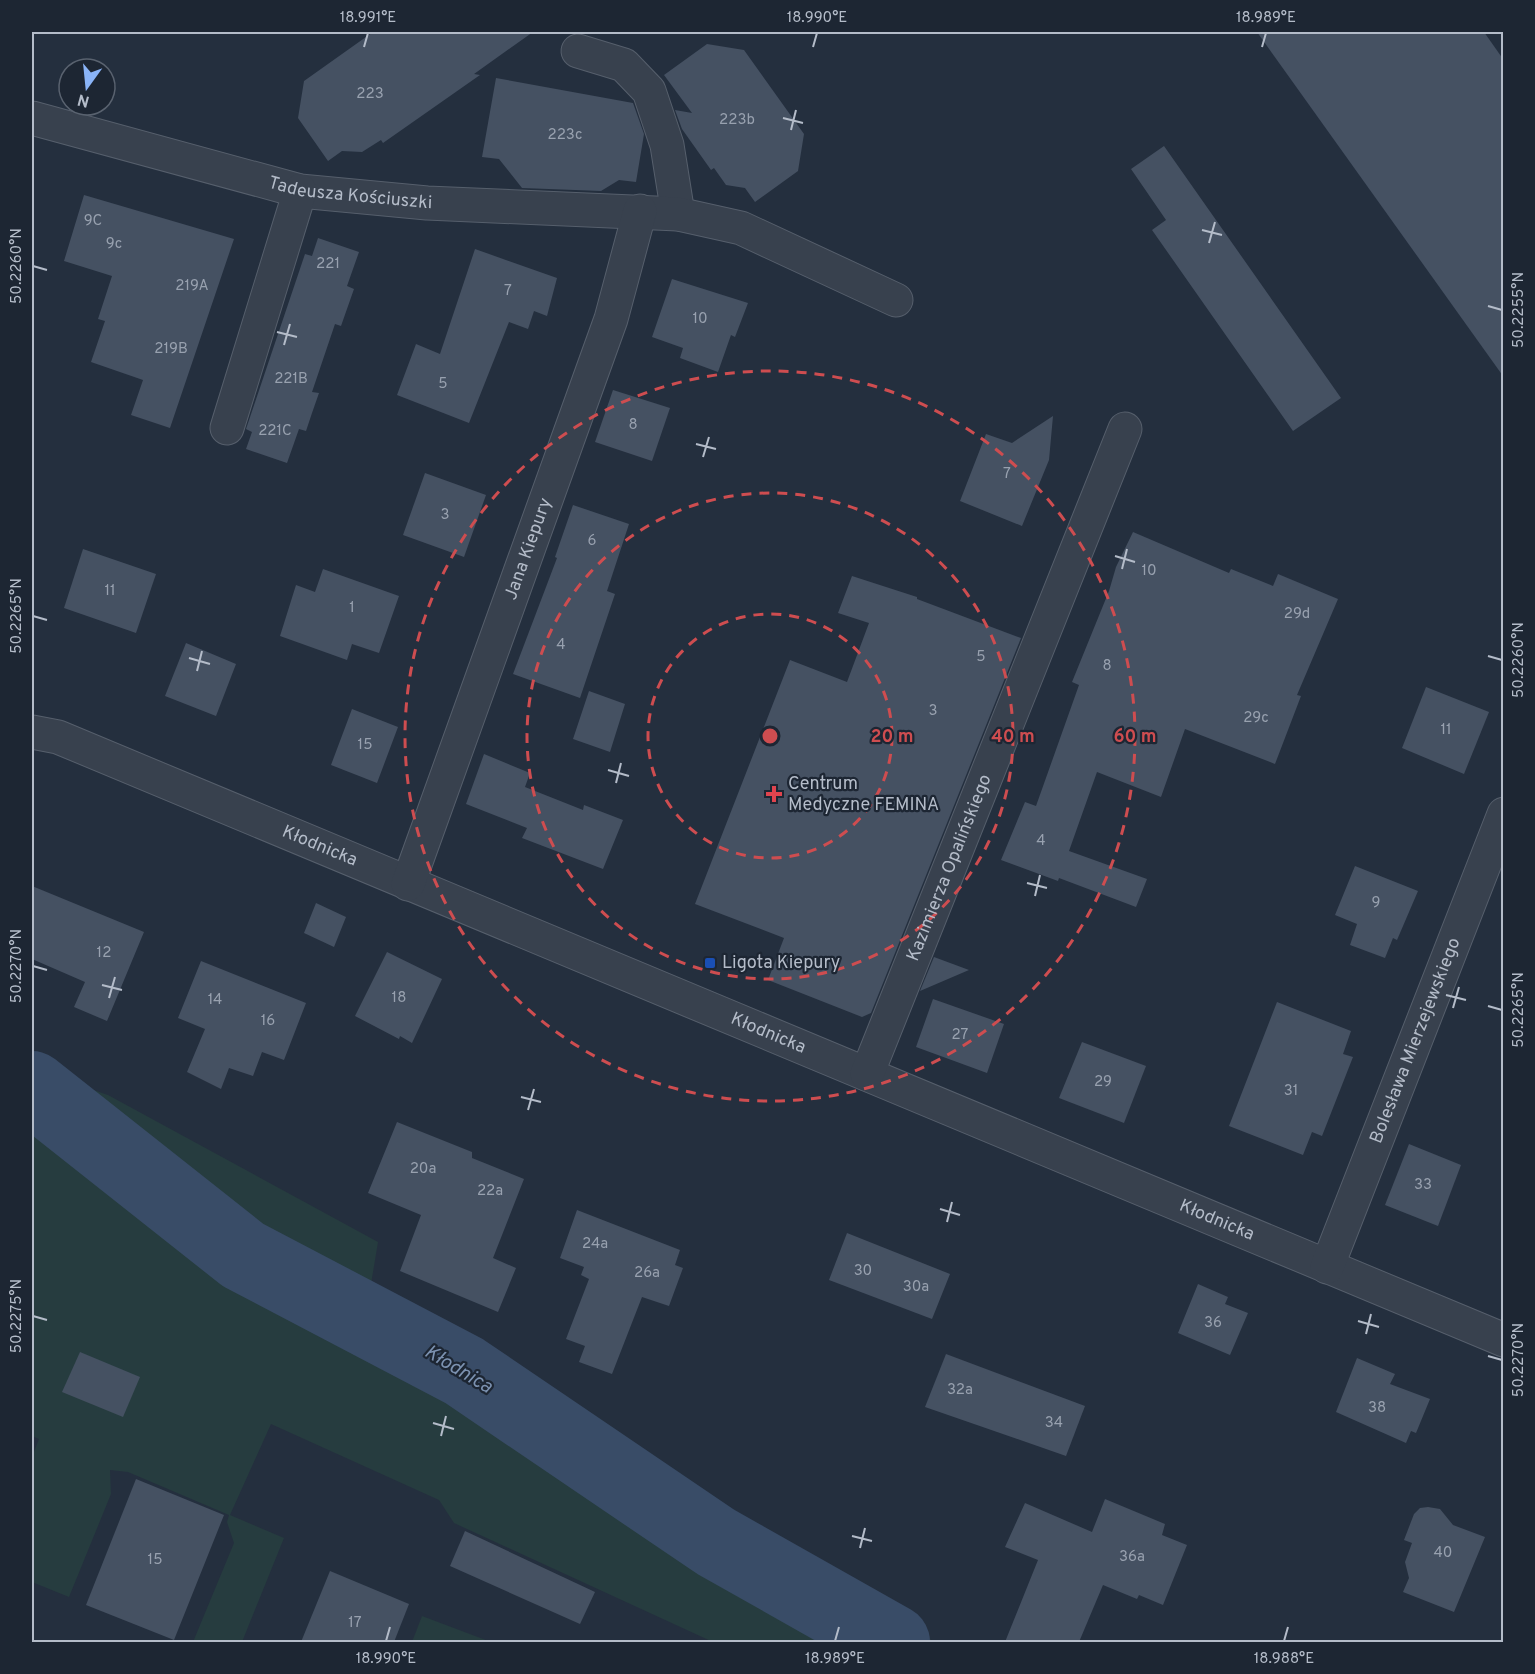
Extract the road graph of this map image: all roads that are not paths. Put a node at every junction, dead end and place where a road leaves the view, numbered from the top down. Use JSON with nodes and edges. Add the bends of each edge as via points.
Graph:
{"nodes":[{"id":1,"x":578,"y":51,"type":"dead end"},
{"id":2,"x":32,"y":118,"type":"edge"},
{"id":3,"x":300,"y":191,"type":"junction"},
{"id":4,"x":640,"y":211,"type":"junction"},
{"id":5,"x":678,"y":214,"type":"junction"},
{"id":6,"x":896,"y":300,"type":"dead end"},
{"id":7,"x":227,"y":428,"type":"dead end"},
{"id":8,"x":1125,"y":429,"type":"dead end"},
{"id":9,"x":40,"y":731,"type":"edge"},
{"id":10,"x":1503,"y":814,"type":"edge"},
{"id":11,"x":408,"y":884,"type":"junction"},
{"id":12,"x":867,"y":1074,"type":"junction"},
{"id":13,"x":1326,"y":1267,"type":"junction"},
{"id":14,"x":1503,"y":1340,"type":"edge"}],
"edges":[{"from":1,"to":5,"type":"street","via":[[624,64],[648,91],[667,145]]},
{"from":2,"to":3,"type":"street","name":"Tadeusza Kościuszki"},
{"from":3,"to":4,"type":"street","name":"Tadeusza Kościuszki","via":[[427,203]]},
{"from":3,"to":7,"type":"street"},
{"from":4,"to":5,"type":"street","name":"Tadeusza Kościuszki"},
{"from":4,"to":11,"type":"street","name":"Jana Kiepury","via":[[611,319]]},
{"from":5,"to":6,"type":"street","name":"Tadeusza Kościuszki","via":[[741,228]]},
{"from":8,"to":12,"type":"street","name":"Kazimierza Opalińskiego"},
{"from":9,"to":11,"type":"street","name":"Kłodnicka"},
{"from":10,"to":13,"type":"street","name":"Bolesława Mierzejewskiego"},
{"from":11,"to":12,"type":"street","name":"Kłodnicka"},
{"from":12,"to":13,"type":"street","name":"Kłodnicka"},
{"from":13,"to":14,"type":"street","name":"Kłodnicka"}]}
